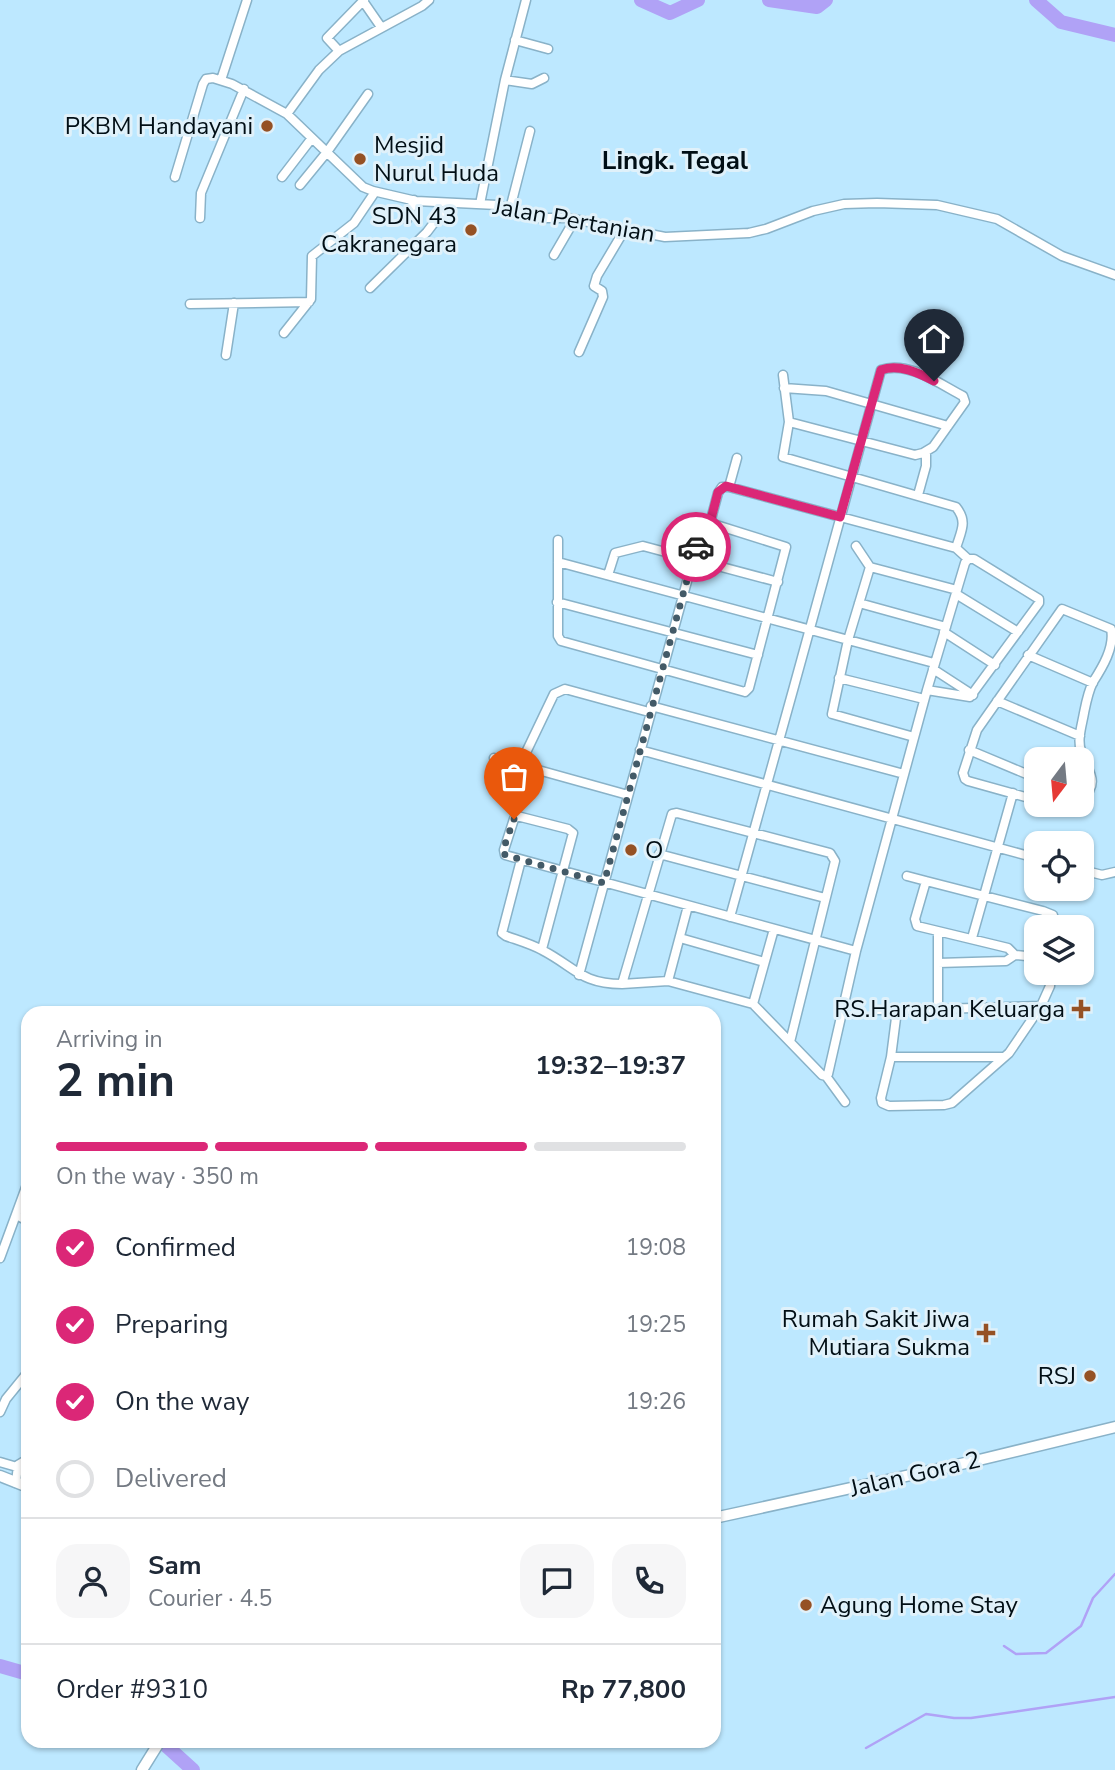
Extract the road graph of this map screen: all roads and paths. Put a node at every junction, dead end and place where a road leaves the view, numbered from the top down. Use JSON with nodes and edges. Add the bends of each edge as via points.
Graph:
{"nodes":[{"id":1,"x":247,"y":0,"type":"edge"},
{"id":2,"x":429,"y":0,"type":"edge"},
{"id":3,"x":526,"y":0,"type":"edge"},
{"id":4,"x":363,"y":1,"type":"edge"},
{"id":5,"x":382,"y":27,"type":"junction"},
{"id":6,"x":515,"y":40,"type":"junction"},
{"id":7,"x":548,"y":49,"type":"dead end"},
{"id":8,"x":339,"y":51,"type":"junction"},
{"id":9,"x":544,"y":78,"type":"dead end"},
{"id":10,"x":221,"y":80,"type":"junction"},
{"id":11,"x":505,"y":80,"type":"junction"},
{"id":12,"x":244,"y":89,"type":"junction"},
{"id":13,"x":368,"y":94,"type":"dead end"},
{"id":14,"x":287,"y":114,"type":"junction"},
{"id":15,"x":530,"y":131,"type":"dead end"},
{"id":16,"x":312,"y":138,"type":"junction"},
{"id":17,"x":327,"y":152,"type":"junction"},
{"id":18,"x":175,"y":177,"type":"dead end"},
{"id":19,"x":282,"y":177,"type":"dead end"},
{"id":20,"x":300,"y":185,"type":"dead end"},
{"id":21,"x":375,"y":192,"type":"junction"},
{"id":22,"x":414,"y":200,"type":"junction"},
{"id":23,"x":449,"y":203,"type":"junction"},
{"id":24,"x":480,"y":204,"type":"junction"},
{"id":25,"x":510,"y":209,"type":"junction"},
{"id":26,"x":200,"y":218,"type":"dead end"},
{"id":27,"x":576,"y":219,"type":"junction"},
{"id":28,"x":407,"y":220,"type":"dead end"},
{"id":29,"x":625,"y":229,"type":"junction"},
{"id":30,"x":554,"y":255,"type":"dead end"},
{"id":31,"x":1115,"y":275,"type":"edge"},
{"id":32,"x":370,"y":288,"type":"dead end"},
{"id":33,"x":309,"y":302,"type":"junction"},
{"id":34,"x":234,"y":303,"type":"junction"},
{"id":35,"x":190,"y":304,"type":"dead end"},
{"id":36,"x":284,"y":334,"type":"dead end"},
{"id":37,"x":579,"y":352,"type":"dead end"},
{"id":38,"x":226,"y":355,"type":"dead end"},
{"id":39,"x":783,"y":375,"type":"dead end"},
{"id":40,"x":785,"y":388,"type":"junction"},
{"id":41,"x":871,"y":404,"type":"junction"},
{"id":42,"x":789,"y":422,"type":"junction"},
{"id":43,"x":948,"y":426,"type":"junction"},
{"id":44,"x":861,"y":441,"type":"junction"},
{"id":45,"x":926,"y":452,"type":"junction"},
{"id":46,"x":737,"y":458,"type":"dead end"},
{"id":47,"x":851,"y":477,"type":"junction"},
{"id":48,"x":729,"y":487,"type":"junction"},
{"id":49,"x":918,"y":495,"type":"junction"},
{"id":50,"x":840,"y":517,"type":"junction"},
{"id":51,"x":710,"y":523,"type":"junction"},
{"id":52,"x":558,"y":540,"type":"dead end"},
{"id":53,"x":856,"y":546,"type":"dead end"},
{"id":54,"x":956,"y":548,"type":"junction"},
{"id":55,"x":693,"y":559,"type":"junction"},
{"id":56,"x":968,"y":559,"type":"junction"},
{"id":57,"x":558,"y":562,"type":"junction"},
{"id":58,"x":870,"y":567,"type":"junction"},
{"id":59,"x":608,"y":575,"type":"junction"},
{"id":60,"x":778,"y":582,"type":"junction"},
{"id":61,"x":957,"y":592,"type":"junction"},
{"id":62,"x":683,"y":596,"type":"junction"},
{"id":63,"x":557,"y":602,"type":"junction"},
{"id":64,"x":859,"y":603,"type":"junction"},
{"id":65,"x":768,"y":618,"type":"junction"},
{"id":66,"x":808,"y":629,"type":"junction"},
{"id":67,"x":945,"y":630,"type":"junction"},
{"id":68,"x":1018,"y":632,"type":"junction"},
{"id":69,"x":672,"y":633,"type":"junction"},
{"id":70,"x":848,"y":640,"type":"junction"},
{"id":71,"x":758,"y":655,"type":"junction"},
{"id":72,"x":1028,"y":655,"type":"junction"},
{"id":73,"x":995,"y":665,"type":"junction"},
{"id":74,"x":934,"y":666,"type":"junction"},
{"id":75,"x":662,"y":669,"type":"junction"},
{"id":76,"x":839,"y":678,"type":"junction"},
{"id":77,"x":1093,"y":683,"type":"junction"},
{"id":78,"x":927,"y":690,"type":"junction"},
{"id":79,"x":973,"y":695,"type":"junction"},
{"id":80,"x":924,"y":699,"type":"junction"},
{"id":81,"x":997,"y":701,"type":"junction"},
{"id":82,"x":650,"y":709,"type":"junction"},
{"id":83,"x":1080,"y":736,"type":"junction"},
{"id":84,"x":914,"y":737,"type":"junction"},
{"id":85,"x":780,"y":741,"type":"junction"},
{"id":86,"x":1080,"y":747,"type":"edge"},
{"id":87,"x":640,"y":750,"type":"junction"},
{"id":88,"x":970,"y":750,"type":"junction"},
{"id":89,"x":494,"y":758,"type":"dead end"},
{"id":90,"x":520,"y":765,"type":"junction"},
{"id":91,"x":1024,"y":773,"type":"edge"},
{"id":92,"x":904,"y":774,"type":"junction"},
{"id":93,"x":767,"y":785,"type":"junction"},
{"id":94,"x":1013,"y":793,"type":"junction"},
{"id":95,"x":628,"y":795,"type":"junction"},
{"id":96,"x":1024,"y":796,"type":"edge"},
{"id":97,"x":893,"y":819,"type":"junction"},
{"id":98,"x":753,"y":833,"type":"junction"},
{"id":99,"x":997,"y":847,"type":"junction"},
{"id":100,"x":659,"y":854,"type":"junction"},
{"id":101,"x":1024,"y":855,"type":"edge"},
{"id":102,"x":521,"y":860,"type":"junction"},
{"id":103,"x":562,"y":871,"type":"junction"},
{"id":104,"x":1115,"y":872,"type":"edge"},
{"id":105,"x":1094,"y":874,"type":"edge"},
{"id":106,"x":741,"y":876,"type":"junction"},
{"id":107,"x":907,"y":876,"type":"dead end"},
{"id":108,"x":926,"y":881,"type":"junction"},
{"id":109,"x":604,"y":883,"type":"junction"},
{"id":110,"x":647,"y":894,"type":"junction"},
{"id":111,"x":983,"y":896,"type":"junction"},
{"id":112,"x":825,"y":898,"type":"junction"},
{"id":113,"x":688,"y":906,"type":"junction"},
{"id":114,"x":1052,"y":915,"type":"edge"},
{"id":115,"x":730,"y":917,"type":"junction"},
{"id":116,"x":774,"y":929,"type":"junction"},
{"id":117,"x":939,"y":932,"type":"junction"},
{"id":118,"x":680,"y":937,"type":"junction"},
{"id":119,"x":972,"y":939,"type":"junction"},
{"id":120,"x":815,"y":940,"type":"junction"},
{"id":121,"x":541,"y":949,"type":"junction"},
{"id":122,"x":856,"y":951,"type":"junction"},
{"id":123,"x":1015,"y":955,"type":"junction"},
{"id":124,"x":1024,"y":956,"type":"edge"},
{"id":125,"x":764,"y":962,"type":"junction"},
{"id":126,"x":938,"y":963,"type":"junction"},
{"id":127,"x":579,"y":975,"type":"junction"},
{"id":128,"x":668,"y":981,"type":"junction"},
{"id":129,"x":622,"y":984,"type":"junction"},
{"id":130,"x":1050,"y":985,"type":"edge"},
{"id":131,"x":753,"y":1004,"type":"junction"},
{"id":132,"x":1041,"y":1006,"type":"junction"},
{"id":133,"x":938,"y":1009,"type":"junction"},
{"id":134,"x":876,"y":1010,"type":"dead end"},
{"id":135,"x":897,"y":1010,"type":"junction"},
{"id":136,"x":790,"y":1042,"type":"junction"},
{"id":137,"x":891,"y":1057,"type":"junction"},
{"id":138,"x":1004,"y":1057,"type":"junction"},
{"id":139,"x":826,"y":1076,"type":"junction"},
{"id":140,"x":845,"y":1101,"type":"dead end"},
{"id":141,"x":21,"y":1201,"type":"edge"},
{"id":142,"x":16,"y":1215,"type":"junction"},
{"id":143,"x":21,"y":1218,"type":"edge"},
{"id":144,"x":0,"y":1258,"type":"edge"},
{"id":145,"x":21,"y":1381,"type":"edge"},
{"id":146,"x":0,"y":1412,"type":"edge"},
{"id":147,"x":1115,"y":1427,"type":"edge"},
{"id":148,"x":0,"y":1462,"type":"edge"},
{"id":149,"x":21,"y":1464,"type":"edge"},
{"id":150,"x":17,"y":1467,"type":"junction"},
{"id":151,"x":0,"y":1476,"type":"edge"},
{"id":152,"x":16,"y":1483,"type":"junction"},
{"id":153,"x":21,"y":1485,"type":"edge"},
{"id":154,"x":721,"y":1516,"type":"edge"},
{"id":155,"x":155,"y":1748,"type":"edge"},
{"id":156,"x":142,"y":1770,"type":"edge"}],
"edges":[{"from":1,"to":10,"type":"street"},
{"from":2,"to":5,"type":"street"},
{"from":3,"to":6,"type":"street"},
{"from":4,"to":5,"type":"street"},
{"from":4,"to":8,"type":"street","via":[[327,38]]},
{"from":5,"to":8,"type":"street"},
{"from":6,"to":7,"type":"street"},
{"from":6,"to":11,"type":"street"},
{"from":8,"to":14,"type":"street"},
{"from":9,"to":11,"type":"street","via":[[532,83]]},
{"from":10,"to":12,"type":"street","name":"Jalan Pertanian"},
{"from":10,"to":18,"type":"street","via":[[210,78],[202,84]]},
{"from":11,"to":24,"type":"street"},
{"from":12,"to":14,"type":"street","name":"Jalan Pertanian"},
{"from":12,"to":26,"type":"street","via":[[201,193]]},
{"from":13,"to":17,"type":"street"},
{"from":14,"to":16,"type":"street","name":"Jalan Pertanian"},
{"from":15,"to":25,"type":"street"},
{"from":16,"to":17,"type":"street","name":"Jalan Pertanian"},
{"from":16,"to":19,"type":"street"},
{"from":17,"to":20,"type":"street"},
{"from":17,"to":21,"type":"street","name":"Jalan Pertanian","via":[[363,187]]},
{"from":21,"to":22,"type":"street","name":"Jalan Pertanian"},
{"from":21,"to":33,"type":"street","via":[[354,223],[312,256]]},
{"from":22,"to":23,"type":"street","name":"Jalan Pertanian"},
{"from":22,"to":28,"type":"street"},
{"from":23,"to":24,"type":"street","name":"Jalan Pertanian"},
{"from":23,"to":32,"type":"street","via":[[427,232]]},
{"from":24,"to":25,"type":"street","name":"Jalan Pertanian"},
{"from":25,"to":27,"type":"street","name":"Jalan Pertanian","via":[[539,218]]},
{"from":27,"to":29,"type":"street","name":"Jalan Pertanian"},
{"from":27,"to":30,"type":"street"},
{"from":29,"to":31,"type":"street","name":"Jalan Pertanian","via":[[665,237],[740,234],[844,204],[937,205],[997,219],[1062,256]]},
{"from":29,"to":37,"type":"street","via":[[597,276],[594,286],[603,297]]},
{"from":33,"to":34,"type":"street"},
{"from":33,"to":36,"type":"street"},
{"from":34,"to":35,"type":"street"},
{"from":34,"to":38,"type":"street"},
{"from":39,"to":40,"type":"street"},
{"from":40,"to":41,"type":"street","via":[[817,389]]},
{"from":40,"to":42,"type":"street"},
{"from":41,"to":43,"type":"street"},
{"from":41,"to":43,"type":"street","via":[[883,368],[919,373],[965,400]]},
{"from":41,"to":44,"type":"street"},
{"from":42,"to":44,"type":"street"},
{"from":42,"to":47,"type":"street","via":[[783,457]]},
{"from":43,"to":45,"type":"street"},
{"from":44,"to":45,"type":"street","via":[[915,455]]},
{"from":44,"to":47,"type":"street"},
{"from":45,"to":49,"type":"street"},
{"from":46,"to":48,"type":"street"},
{"from":47,"to":49,"type":"street"},
{"from":47,"to":50,"type":"street"},
{"from":48,"to":50,"type":"street"},
{"from":48,"to":51,"type":"street","via":[[720,490]]},
{"from":49,"to":54,"type":"street","via":[[952,505],[962,515]]},
{"from":50,"to":54,"type":"street"},
{"from":50,"to":66,"type":"street"},
{"from":51,"to":55,"type":"street","via":[[702,527]]},
{"from":51,"to":60,"type":"street","via":[[784,545],[787,550]]},
{"from":52,"to":57,"type":"street"},
{"from":53,"to":58,"type":"street"},
{"from":54,"to":56,"type":"street"},
{"from":55,"to":59,"type":"street","via":[[639,546],[615,553]]},
{"from":55,"to":60,"type":"street"},
{"from":55,"to":62,"type":"street"},
{"from":56,"to":61,"type":"street"},
{"from":56,"to":68,"type":"street","via":[[1039,599]]},
{"from":57,"to":59,"type":"street"},
{"from":57,"to":63,"type":"street"},
{"from":58,"to":61,"type":"street"},
{"from":58,"to":64,"type":"street"},
{"from":59,"to":62,"type":"street"},
{"from":60,"to":65,"type":"street"},
{"from":61,"to":67,"type":"street"},
{"from":61,"to":68,"type":"street"},
{"from":62,"to":65,"type":"street"},
{"from":62,"to":69,"type":"street"},
{"from":63,"to":69,"type":"street"},
{"from":63,"to":75,"type":"street","via":[[561,641]]},
{"from":64,"to":67,"type":"street"},
{"from":64,"to":70,"type":"street"},
{"from":65,"to":66,"type":"street"},
{"from":65,"to":71,"type":"street"},
{"from":66,"to":70,"type":"street"},
{"from":66,"to":85,"type":"street"},
{"from":67,"to":73,"type":"street"},
{"from":67,"to":74,"type":"street"},
{"from":68,"to":73,"type":"street"},
{"from":69,"to":71,"type":"street"},
{"from":69,"to":75,"type":"street"},
{"from":70,"to":74,"type":"street"},
{"from":70,"to":76,"type":"street"},
{"from":71,"to":75,"type":"street","via":[[745,692]]},
{"from":72,"to":77,"type":"street"},
{"from":72,"to":77,"type":"street","via":[[1062,610],[1100,624],[1114,635],[1108,662]]},
{"from":72,"to":81,"type":"street"},
{"from":73,"to":79,"type":"street"},
{"from":74,"to":78,"type":"street"},
{"from":74,"to":79,"type":"street"},
{"from":75,"to":82,"type":"street"},
{"from":76,"to":80,"type":"street"},
{"from":76,"to":84,"type":"street","via":[[832,714]]},
{"from":77,"to":83,"type":"street"},
{"from":78,"to":79,"type":"street","via":[[966,698]]},
{"from":78,"to":80,"type":"street"},
{"from":80,"to":84,"type":"street"},
{"from":81,"to":83,"type":"street"},
{"from":81,"to":88,"type":"street","via":[[977,730]]},
{"from":82,"to":85,"type":"street"},
{"from":82,"to":87,"type":"street"},
{"from":82,"to":90,"type":"street","via":[[559,690]]},
{"from":83,"to":86,"type":"street"},
{"from":84,"to":92,"type":"street"},
{"from":85,"to":92,"type":"street"},
{"from":85,"to":93,"type":"street"},
{"from":87,"to":93,"type":"street"},
{"from":87,"to":95,"type":"street"},
{"from":88,"to":91,"type":"street"},
{"from":88,"to":94,"type":"street","via":[[965,779]]},
{"from":89,"to":90,"type":"street"},
{"from":90,"to":95,"type":"street"},
{"from":92,"to":97,"type":"street"},
{"from":93,"to":97,"type":"street"},
{"from":93,"to":98,"type":"street"},
{"from":94,"to":96,"type":"street"},
{"from":94,"to":99,"type":"street"},
{"from":95,"to":109,"type":"street"},
{"from":97,"to":99,"type":"street"},
{"from":97,"to":122,"type":"street"},
{"from":98,"to":100,"type":"street","via":[[674,813],[669,816]]},
{"from":98,"to":106,"type":"street"},
{"from":98,"to":112,"type":"street","via":[[830,853],[835,861]]},
{"from":99,"to":101,"type":"street"},
{"from":99,"to":111,"type":"street"},
{"from":100,"to":106,"type":"street"},
{"from":100,"to":110,"type":"street"},
{"from":102,"to":103,"type":"street"},
{"from":102,"to":103,"type":"street","via":[[503,850],[517,816],[572,831]]},
{"from":102,"to":121,"type":"street","via":[[502,933]]},
{"from":103,"to":109,"type":"street"},
{"from":103,"to":121,"type":"street"},
{"from":104,"to":105,"type":"street"},
{"from":106,"to":112,"type":"street"},
{"from":106,"to":115,"type":"street"},
{"from":107,"to":108,"type":"street"},
{"from":108,"to":111,"type":"street"},
{"from":108,"to":117,"type":"street","via":[[915,923]]},
{"from":109,"to":110,"type":"street"},
{"from":109,"to":127,"type":"street"},
{"from":110,"to":113,"type":"street"},
{"from":110,"to":129,"type":"street"},
{"from":111,"to":114,"type":"street"},
{"from":111,"to":119,"type":"street"},
{"from":112,"to":120,"type":"street"},
{"from":113,"to":115,"type":"street"},
{"from":113,"to":118,"type":"street"},
{"from":115,"to":116,"type":"street"},
{"from":116,"to":120,"type":"street"},
{"from":116,"to":125,"type":"street"},
{"from":117,"to":119,"type":"street"},
{"from":117,"to":126,"type":"street"},
{"from":118,"to":125,"type":"street"},
{"from":118,"to":128,"type":"street"},
{"from":119,"to":123,"type":"street","via":[[1008,948]]},
{"from":120,"to":122,"type":"street"},
{"from":120,"to":136,"type":"street"},
{"from":121,"to":127,"type":"street"},
{"from":122,"to":139,"type":"street"},
{"from":123,"to":124,"type":"street"},
{"from":123,"to":126,"type":"street","via":[[1010,960]]},
{"from":125,"to":131,"type":"street"},
{"from":126,"to":133,"type":"street"},
{"from":127,"to":129,"type":"street","via":[[603,984]]},
{"from":128,"to":129,"type":"street"},
{"from":128,"to":131,"type":"street"},
{"from":130,"to":132,"type":"street"},
{"from":131,"to":136,"type":"street"},
{"from":132,"to":133,"type":"street"},
{"from":132,"to":138,"type":"street"},
{"from":133,"to":135,"type":"street"},
{"from":134,"to":135,"type":"street"},
{"from":135,"to":137,"type":"street"},
{"from":136,"to":139,"type":"street"},
{"from":137,"to":138,"type":"street"},
{"from":137,"to":138,"type":"street","via":[[881,1098],[889,1106],[952,1103]]},
{"from":139,"to":140,"type":"street"},
{"from":141,"to":142,"type":"street"},
{"from":142,"to":143,"type":"street"},
{"from":142,"to":144,"type":"street"},
{"from":145,"to":146,"type":"street"},
{"from":147,"to":154,"type":"street","name":"Jalan Gora 2"},
{"from":148,"to":150,"type":"street"},
{"from":149,"to":150,"type":"street"},
{"from":150,"to":152,"type":"street"},
{"from":151,"to":152,"type":"street"},
{"from":152,"to":153,"type":"street"},
{"from":155,"to":156,"type":"street"}]}
